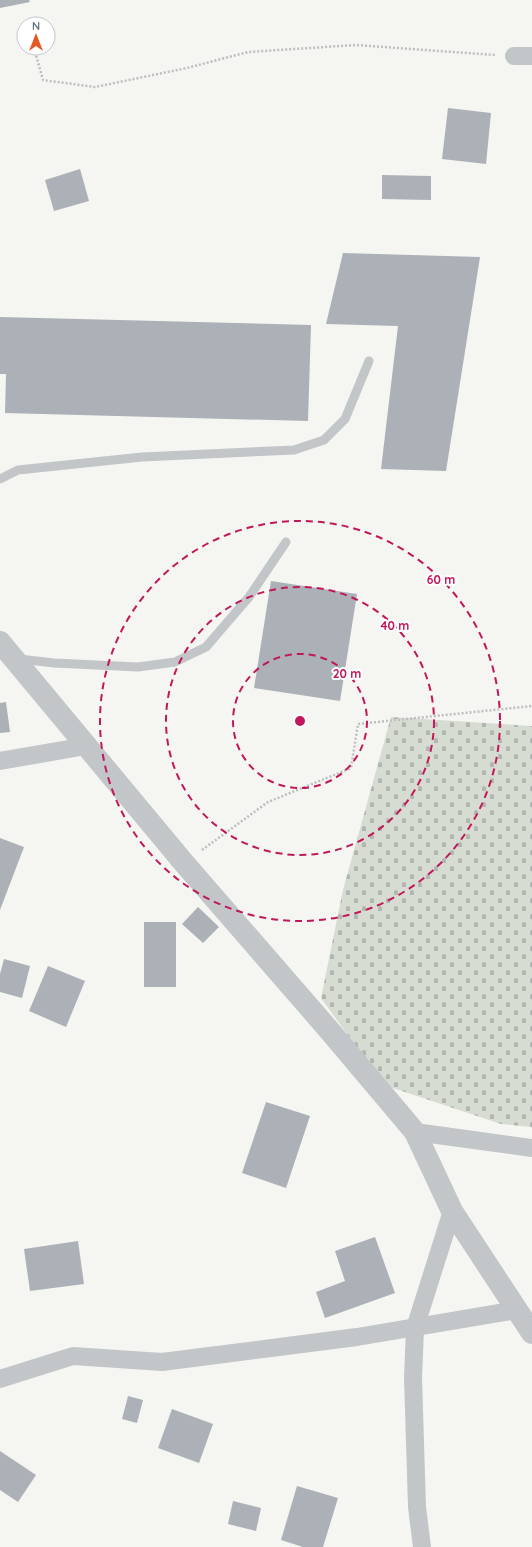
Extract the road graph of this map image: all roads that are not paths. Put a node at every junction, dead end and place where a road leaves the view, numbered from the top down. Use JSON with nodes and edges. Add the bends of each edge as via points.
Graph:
{"nodes":[{"id":1,"x":514,"y":56,"type":"road end"},
{"id":2,"x":532,"y":56,"type":"edge"},
{"id":3,"x":369,"y":361,"type":"dead end"},
{"id":4,"x":0,"y":479,"type":"edge"},
{"id":5,"x":286,"y":542,"type":"dead end"},
{"id":6,"x":0,"y":642,"type":"edge"},
{"id":7,"x":14,"y":659,"type":"junction"},
{"id":8,"x":86,"y":746,"type":"junction"},
{"id":9,"x":0,"y":761,"type":"edge"},
{"id":10,"x":415,"y":1132,"type":"junction"},
{"id":11,"x":532,"y":1148,"type":"edge"},
{"id":12,"x":452,"y":1211,"type":"junction"},
{"id":13,"x":517,"y":1310,"type":"junction"},
{"id":14,"x":415,"y":1328,"type":"junction"},
{"id":15,"x":532,"y":1333,"type":"edge"},
{"id":16,"x":0,"y":1380,"type":"edge"},
{"id":17,"x":422,"y":1547,"type":"edge"}],
"edges":[{"from":1,"to":2,"type":"street"},
{"from":3,"to":4,"type":"lane","via":[[345,418],[324,440],[294,450],[134,458],[18,470]]},
{"from":5,"to":7,"type":"lane","via":[[249,596],[206,647],[175,662],[138,667]]},
{"from":6,"to":7,"type":"street"},
{"from":7,"to":8,"type":"street"},
{"from":8,"to":9,"type":"street"},
{"from":8,"to":10,"type":"street"},
{"from":10,"to":11,"type":"street"},
{"from":10,"to":12,"type":"street"},
{"from":12,"to":13,"type":"street"},
{"from":12,"to":14,"type":"street"},
{"from":13,"to":14,"type":"street"},
{"from":13,"to":15,"type":"street"},
{"from":14,"to":16,"type":"street","via":[[162,1362],[73,1356]]},
{"from":14,"to":17,"type":"street","via":[[413,1378],[417,1507]]}]}
